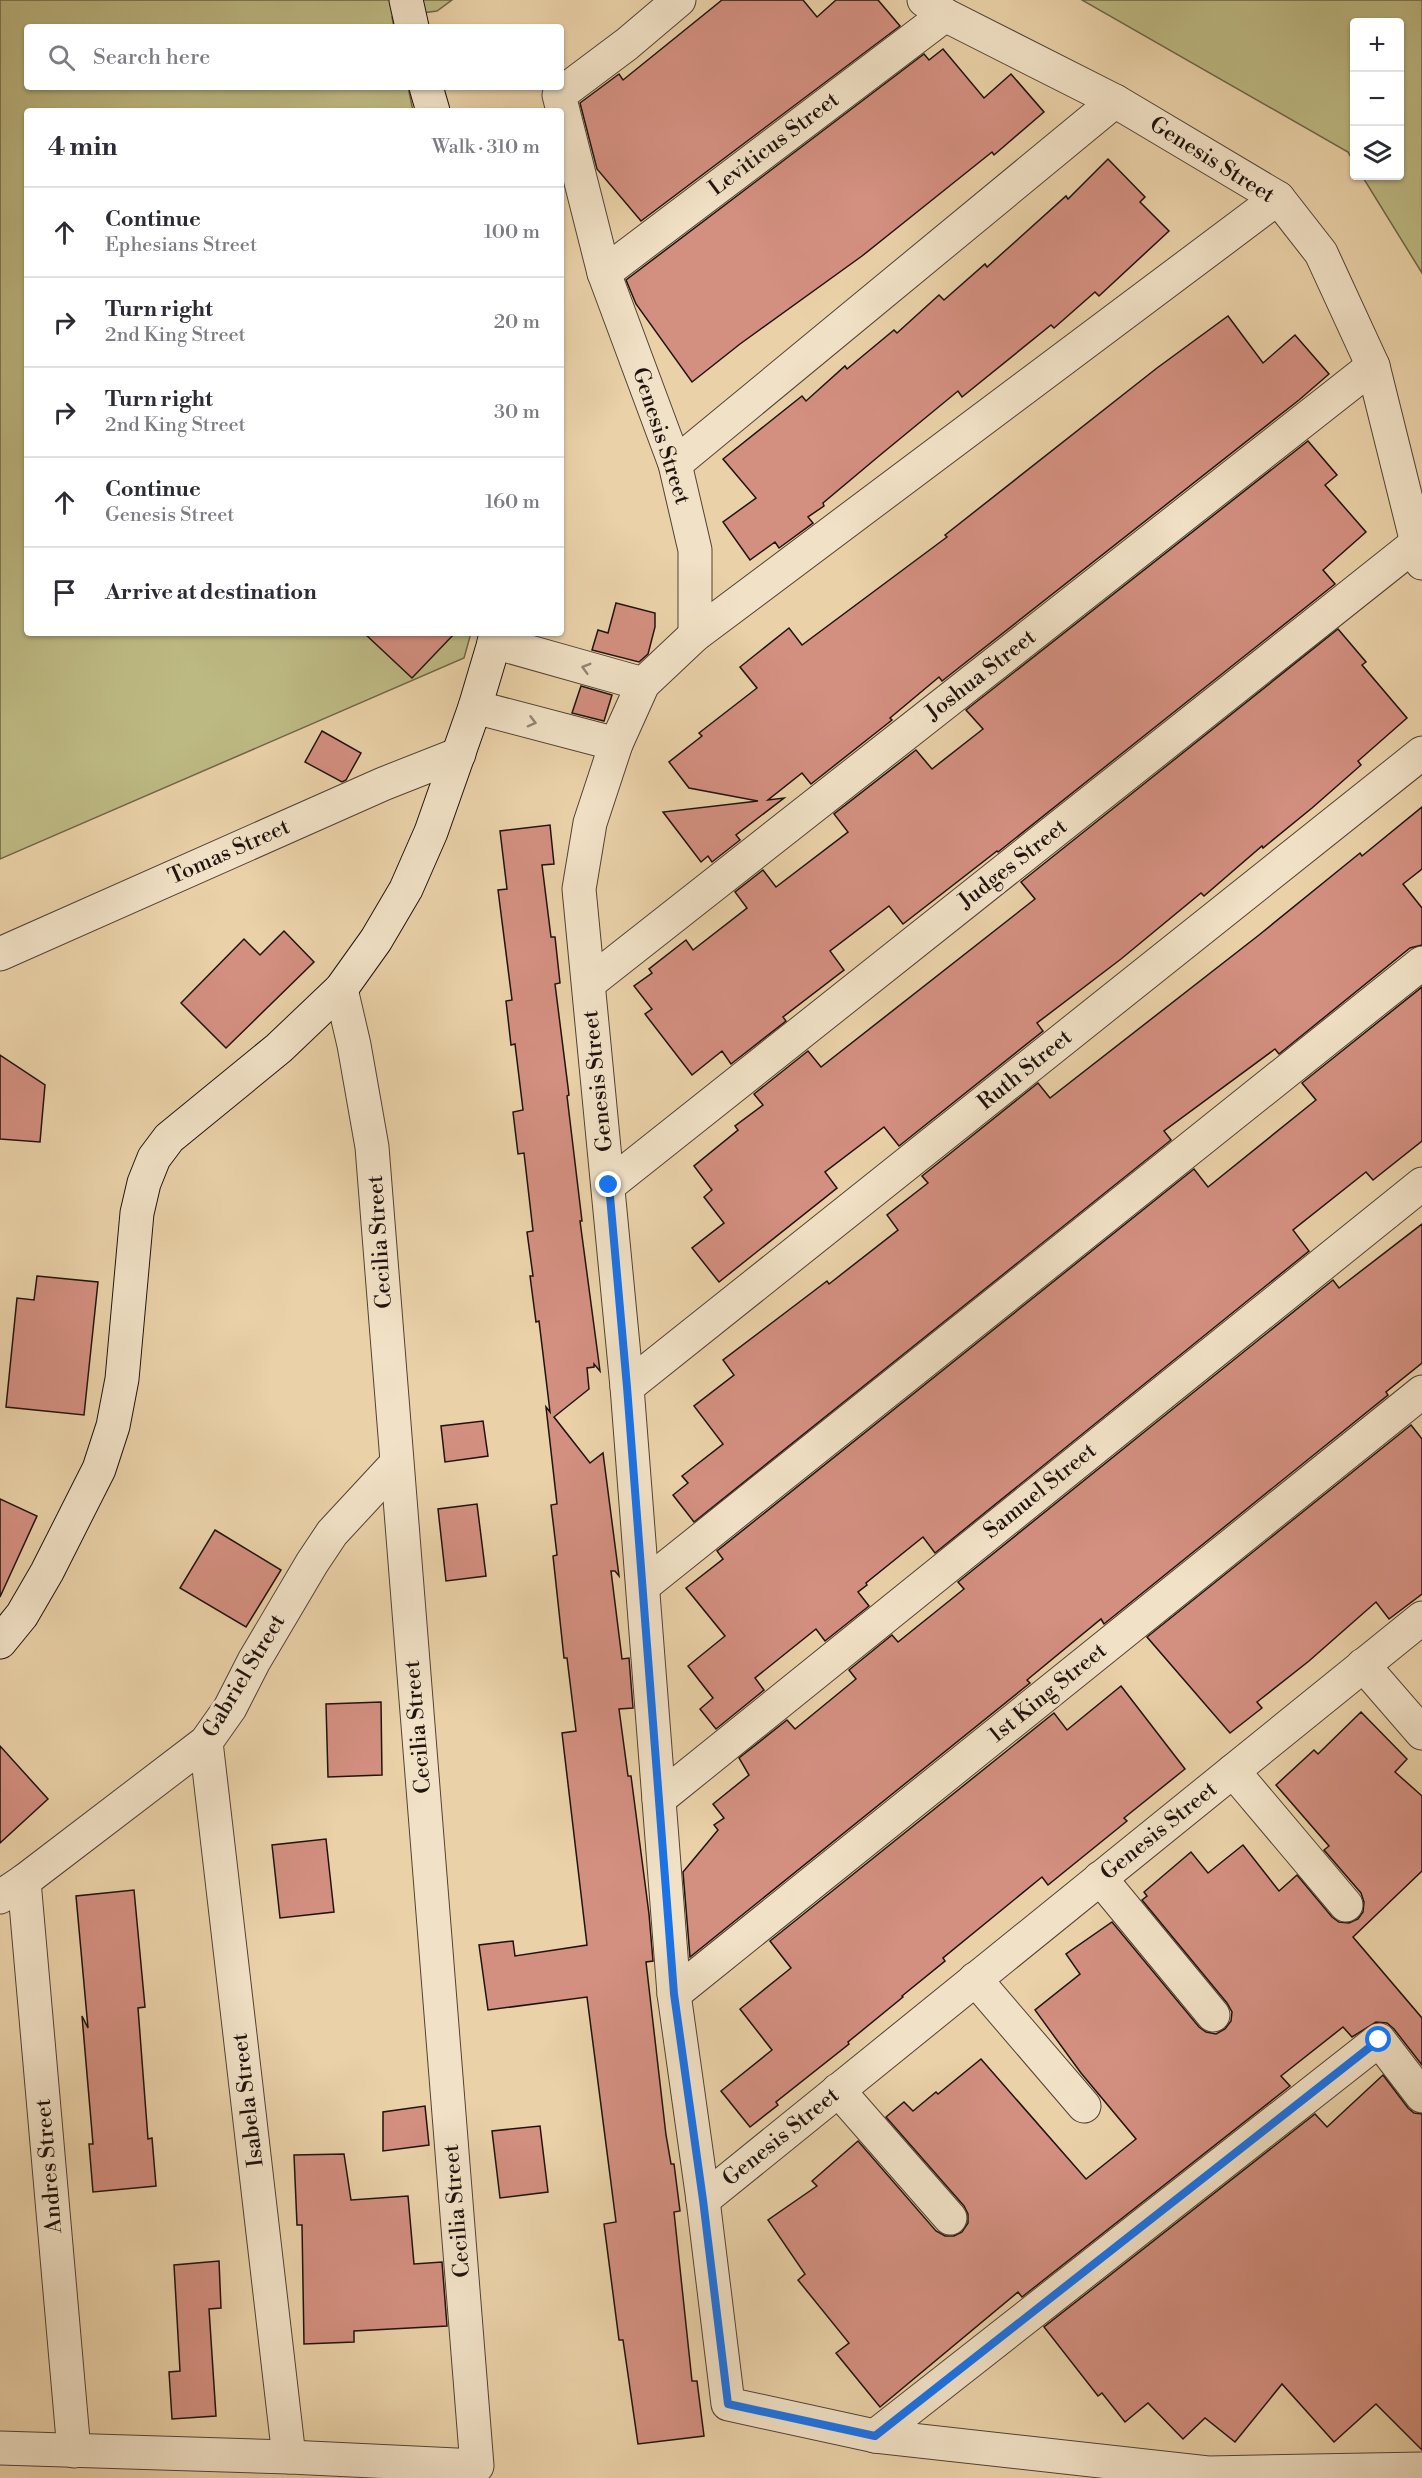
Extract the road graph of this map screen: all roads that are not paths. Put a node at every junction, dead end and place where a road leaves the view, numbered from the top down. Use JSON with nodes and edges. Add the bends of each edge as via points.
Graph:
{"nodes":[{"id":1,"x":406,"y":0,"type":"edge"},
{"id":2,"x":679,"y":0,"type":"edge"},
{"id":3,"x":934,"y":8,"type":"edge"},
{"id":4,"x":411,"y":24,"type":"edge"},
{"id":5,"x":427,"y":90,"type":"edge"},
{"id":6,"x":1115,"y":101,"type":"junction"},
{"id":7,"x":432,"y":108,"type":"edge"},
{"id":8,"x":562,"y":108,"type":"edge"},
{"id":9,"x":564,"y":115,"type":"edge"},
{"id":10,"x":1278,"y":198,"type":"junction"},
{"id":11,"x":604,"y":273,"type":"junction"},
{"id":12,"x":1372,"y":366,"type":"junction"},
{"id":13,"x":675,"y":464,"type":"junction"},
{"id":14,"x":1420,"y":554,"type":"edge"},
{"id":15,"x":695,"y":635,"type":"junction"},
{"id":16,"x":495,"y":637,"type":"edge"},
{"id":17,"x":643,"y":684,"type":"junction"},
{"id":18,"x":475,"y":707,"type":"junction"},
{"id":19,"x":616,"y":744,"type":"junction"},
{"id":20,"x":1422,"y":753,"type":"edge"},
{"id":21,"x":459,"y":754,"type":"junction"},
{"id":22,"x":0,"y":954,"type":"edge"},
{"id":23,"x":1422,"y":963,"type":"edge"},
{"id":24,"x":589,"y":983,"type":"junction"},
{"id":25,"x":340,"y":989,"type":"junction"},
{"id":26,"x":1422,"y":1184,"type":"edge"},
{"id":27,"x":609,"y":1185,"type":"junction"},
{"id":28,"x":627,"y":1387,"type":"junction"},
{"id":29,"x":1422,"y":1392,"type":"edge"},
{"id":30,"x":396,"y":1464,"type":"junction"},
{"id":31,"x":643,"y":1586,"type":"junction"},
{"id":32,"x":1422,"y":1618,"type":"edge"},
{"id":33,"x":0,"y":1642,"type":"edge"},
{"id":34,"x":1363,"y":1665,"type":"junction"},
{"id":35,"x":1422,"y":1733,"type":"edge"},
{"id":36,"x":206,"y":1742,"type":"junction"},
{"id":37,"x":1233,"y":1771,"type":"junction"},
{"id":38,"x":659,"y":1799,"type":"junction"},
{"id":39,"x":1100,"y":1878,"type":"junction"},
{"id":40,"x":12,"y":1889,"type":"edge"},
{"id":41,"x":1346,"y":1905,"type":"dead end"},
{"id":42,"x":975,"y":1979,"type":"junction"},
{"id":43,"x":674,"y":1994,"type":"junction"},
{"id":44,"x":1213,"y":2015,"type":"dead end"},
{"id":45,"x":838,"y":2091,"type":"junction"},
{"id":46,"x":1422,"y":2096,"type":"edge"},
{"id":47,"x":1084,"y":2106,"type":"dead end"},
{"id":48,"x":703,"y":2200,"type":"junction"},
{"id":49,"x":950,"y":2218,"type":"dead end"},
{"id":50,"x":875,"y":2436,"type":"junction"},
{"id":51,"x":0,"y":2448,"type":"edge"},
{"id":52,"x":74,"y":2451,"type":"junction"},
{"id":53,"x":289,"y":2457,"type":"junction"},
{"id":54,"x":1422,"y":2469,"type":"edge"}],
"edges":[{"from":1,"to":4,"type":"street"},
{"from":2,"to":8,"type":"street","name":"Genesis Street","via":[[559,95]]},
{"from":3,"to":6,"type":"street","name":"Genesis Street"},
{"from":3,"to":11,"type":"street","name":"Leviticus Street"},
{"from":5,"to":7,"type":"street"},
{"from":6,"to":10,"type":"street","name":"Genesis Street"},
{"from":6,"to":13,"type":"street"},
{"from":9,"to":11,"type":"street","name":"Genesis Street"},
{"from":10,"to":12,"type":"street","name":"Genesis Street","via":[[1321,253]]},
{"from":10,"to":15,"type":"street"},
{"from":11,"to":13,"type":"street","name":"Genesis Street"},
{"from":12,"to":14,"type":"street","name":"Genesis Street"},
{"from":12,"to":24,"type":"street","name":"Joshua Street"},
{"from":13,"to":15,"type":"street","name":"Genesis Street","via":[[695,550]]},
{"from":14,"to":27,"type":"street","name":"Judges Street"},
{"from":15,"to":17,"type":"street","name":"Genesis Street"},
{"from":17,"to":16,"type":"street","one_way":true},
{"from":16,"to":18,"type":"street"},
{"from":17,"to":19,"type":"street","name":"Genesis Street"},
{"from":18,"to":19,"type":"street","one_way":true},
{"from":18,"to":21,"type":"street"},
{"from":19,"to":24,"type":"street","name":"Genesis Street","via":[[591,823],[579,889]]},
{"from":20,"to":28,"type":"street","name":"Ruth Street"},
{"from":21,"to":22,"type":"street","name":"Tomas Street","via":[[382,784]]},
{"from":21,"to":25,"type":"street","via":[[406,889],[376,940]]},
{"from":23,"to":31,"type":"street"},
{"from":24,"to":27,"type":"street","name":"Genesis Street"},
{"from":25,"to":30,"type":"street","name":"Cecilia Street","via":[[372,1148]]},
{"from":25,"to":33,"type":"street","via":[[279,1048],[186,1123],[154,1158],[137,1213],[122,1379],[113,1426],[99,1469],[47,1572],[22,1615]]},
{"from":26,"to":38,"type":"street","name":"Samuel Street"},
{"from":27,"to":28,"type":"street","name":"Genesis Street"},
{"from":28,"to":31,"type":"street","name":"Genesis Street"},
{"from":29,"to":43,"type":"street","name":"1st King Street"},
{"from":30,"to":36,"type":"street","name":"Gabriel Street","via":[[332,1533]]},
{"from":30,"to":53,"type":"street","name":"Cecilia Street","via":[[477,2466]]},
{"from":31,"to":38,"type":"street","name":"Genesis Street"},
{"from":32,"to":34,"type":"street","name":"Genesis Street"},
{"from":34,"to":35,"type":"street"},
{"from":34,"to":37,"type":"street","name":"Genesis Street"},
{"from":36,"to":40,"type":"street","name":"Gabriel Street"},
{"from":36,"to":53,"type":"street","name":"Isabela Street"},
{"from":37,"to":39,"type":"street","name":"Genesis Street"},
{"from":37,"to":41,"type":"street"},
{"from":38,"to":43,"type":"street","name":"Genesis Street"},
{"from":39,"to":42,"type":"street","name":"Genesis Street"},
{"from":39,"to":44,"type":"street"},
{"from":40,"to":52,"type":"street","name":"Andres Street"},
{"from":42,"to":45,"type":"street","name":"Genesis Street"},
{"from":42,"to":47,"type":"street"},
{"from":43,"to":48,"type":"street","name":"Genesis Street"},
{"from":45,"to":48,"type":"street","name":"Genesis Street"},
{"from":45,"to":49,"type":"street"},
{"from":46,"to":50,"type":"street","via":[[1379,2040]]},
{"from":48,"to":50,"type":"street","via":[[728,2404]]},
{"from":50,"to":54,"type":"street","via":[[1208,2473]]},
{"from":51,"to":52,"type":"street"},
{"from":52,"to":53,"type":"street"}]}
